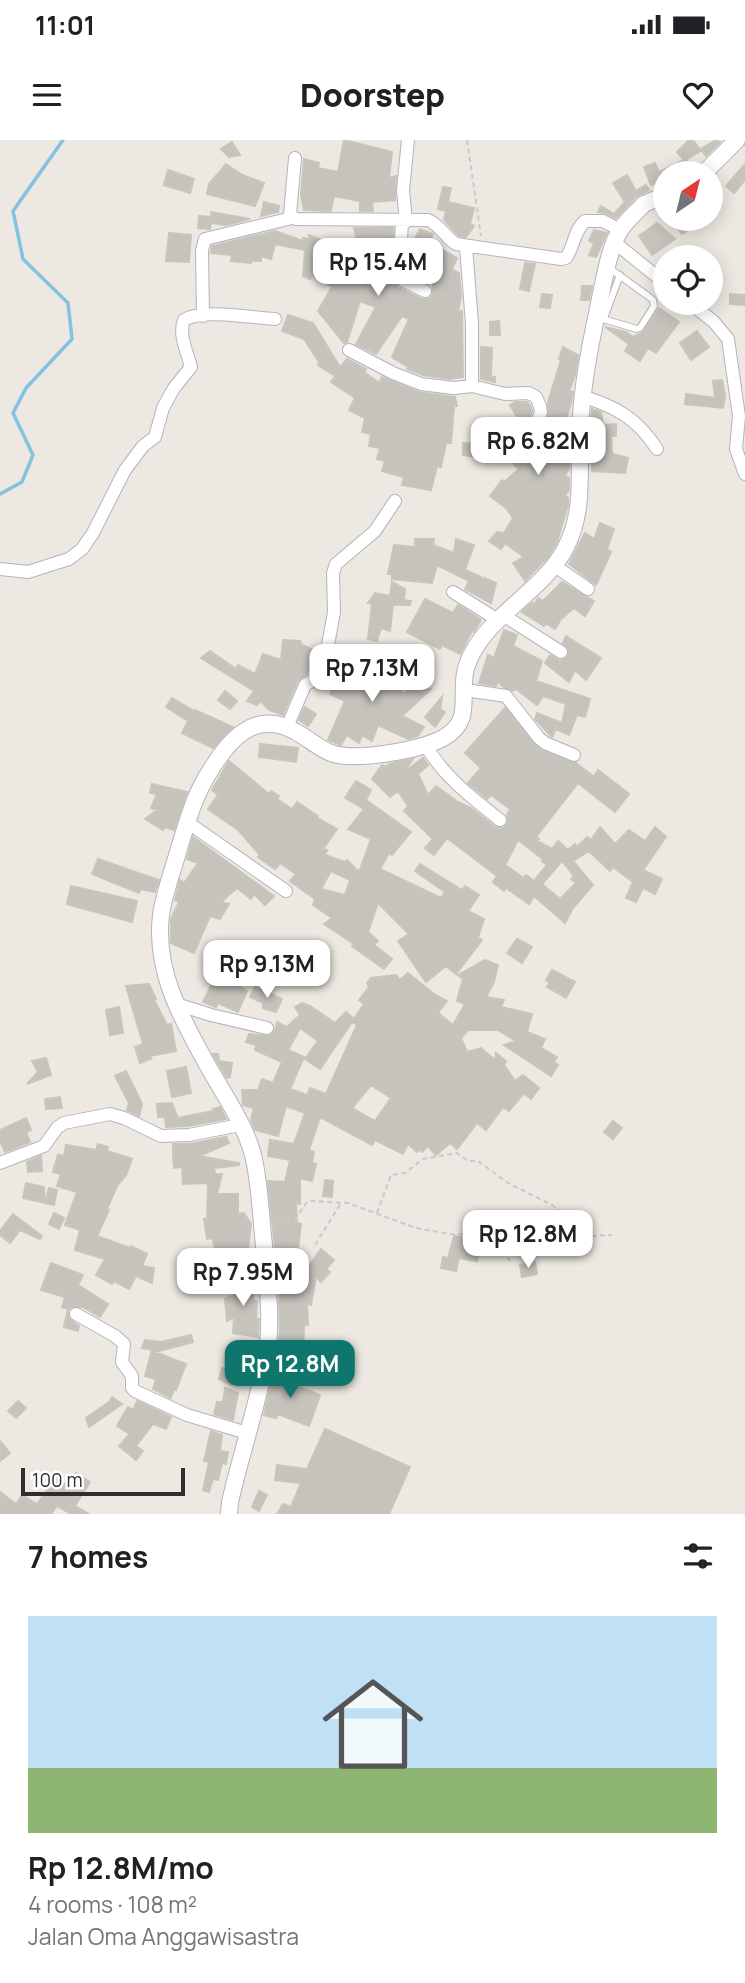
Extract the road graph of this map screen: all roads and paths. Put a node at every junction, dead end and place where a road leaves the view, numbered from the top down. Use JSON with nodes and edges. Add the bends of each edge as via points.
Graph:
{"nodes":[{"id":1,"x":408,"y":140,"type":"edge"},
{"id":2,"x":467,"y":140,"type":"edge"},
{"id":3,"x":737,"y":140,"type":"edge"},
{"id":4,"x":295,"y":158,"type":"dead end"},
{"id":5,"x":716,"y":161,"type":"edge"},
{"id":6,"x":653,"y":200,"type":"edge"},
{"id":7,"x":292,"y":218,"type":"junction"},
{"id":8,"x":404,"y":222,"type":"junction"},
{"id":9,"x":617,"y":236,"type":"junction"},
{"id":10,"x":466,"y":246,"type":"junction"},
{"id":11,"x":482,"y":246,"type":"junction"},
{"id":12,"x":614,"y":271,"type":"junction"},
{"id":13,"x":653,"y":271,"type":"edge"},
{"id":14,"x":425,"y":291,"type":"dead end"},
{"id":15,"x":705,"y":315,"type":"edge"},
{"id":16,"x":204,"y":316,"type":"junction"},
{"id":17,"x":600,"y":317,"type":"junction"},
{"id":18,"x":275,"y":319,"type":"dead end"},
{"id":19,"x":349,"y":350,"type":"dead end"},
{"id":20,"x":472,"y":386,"type":"junction"},
{"id":21,"x":582,"y":396,"type":"junction"},
{"id":22,"x":536,"y":425,"type":"dead end"},
{"id":23,"x":657,"y":449,"type":"dead end"},
{"id":24,"x":745,"y":474,"type":"edge"},
{"id":25,"x":395,"y":501,"type":"dead end"},
{"id":26,"x":555,"y":566,"type":"junction"},
{"id":27,"x":0,"y":569,"type":"edge"},
{"id":28,"x":588,"y":589,"type":"dead end"},
{"id":29,"x":453,"y":592,"type":"dead end"},
{"id":30,"x":500,"y":618,"type":"junction"},
{"id":31,"x":561,"y":652,"type":"dead end"},
{"id":32,"x":465,"y":690,"type":"junction"},
{"id":33,"x":287,"y":727,"type":"junction"},
{"id":34,"x":425,"y":744,"type":"junction"},
{"id":35,"x":574,"y":755,"type":"dead end"},
{"id":36,"x":500,"y":820,"type":"dead end"},
{"id":37,"x":187,"y":822,"type":"junction"},
{"id":38,"x":286,"y":891,"type":"dead end"},
{"id":39,"x":176,"y":1004,"type":"junction"},
{"id":40,"x":267,"y":1028,"type":"dead end"},
{"id":41,"x":240,"y":1125,"type":"junction"},
{"id":42,"x":0,"y":1163,"type":"edge"},
{"id":43,"x":342,"y":1202,"type":"junction"},
{"id":44,"x":377,"y":1213,"type":"junction"},
{"id":45,"x":262,"y":1221,"type":"junction"},
{"id":46,"x":612,"y":1235,"type":"dead end"},
{"id":47,"x":315,"y":1245,"type":"dead end"},
{"id":48,"x":512,"y":1264,"type":"dead end"},
{"id":49,"x":76,"y":1314,"type":"dead end"},
{"id":50,"x":247,"y":1433,"type":"junction"},
{"id":51,"x":229,"y":1514,"type":"edge"}],
"edges":[{"from":1,"to":8,"type":"street"},
{"from":2,"to":11,"type":"path"},
{"from":3,"to":5,"type":"main road"},
{"from":4,"to":7,"type":"street"},
{"from":6,"to":9,"type":"main road","via":[[644,204]]},
{"from":7,"to":8,"type":"street"},
{"from":7,"to":16,"type":"street","via":[[205,239]]},
{"from":8,"to":10,"type":"street","via":[[430,221],[450,240]]},
{"from":8,"to":14,"type":"street","via":[[399,276]]},
{"from":9,"to":11,"type":"street","via":[[603,221],[585,221],[564,259]]},
{"from":9,"to":12,"type":"main road"},
{"from":9,"to":13,"type":"street"},
{"from":10,"to":11,"type":"street"},
{"from":10,"to":20,"type":"street"},
{"from":12,"to":17,"type":"main road"},
{"from":12,"to":17,"type":"lane","via":[[653,300],[654,306],[637,329]]},
{"from":15,"to":24,"type":"street","via":[[728,339],[739,416],[736,449]]},
{"from":16,"to":18,"type":"street"},
{"from":16,"to":27,"type":"street","via":[[192,316],[183,323],[191,367],[163,408],[155,437],[125,471],[82,549],[69,559],[28,572]]},
{"from":17,"to":21,"type":"main road"},
{"from":19,"to":20,"type":"street","via":[[421,384]]},
{"from":20,"to":22,"type":"street","via":[[536,397],[541,412]]},
{"from":21,"to":23,"type":"street","via":[[621,411]]},
{"from":21,"to":26,"type":"main road","via":[[579,500],[571,537]]},
{"from":25,"to":33,"type":"street","via":[[375,531],[336,564],[328,645]]},
{"from":26,"to":28,"type":"street"},
{"from":26,"to":30,"type":"main road"},
{"from":29,"to":30,"type":"street"},
{"from":30,"to":31,"type":"street"},
{"from":30,"to":32,"type":"main road","via":[[470,657]]},
{"from":32,"to":34,"type":"main road","via":[[457,727]]},
{"from":32,"to":35,"type":"street","via":[[506,696],[539,738]]},
{"from":33,"to":34,"type":"main road","via":[[331,753],[349,757]]},
{"from":33,"to":37,"type":"main road","via":[[263,722],[237,736],[206,777]]},
{"from":34,"to":36,"type":"street","via":[[438,765]]},
{"from":37,"to":38,"type":"street"},
{"from":37,"to":39,"type":"main road","via":[[161,920],[163,970]]},
{"from":39,"to":40,"type":"street"},
{"from":39,"to":41,"type":"main road"},
{"from":41,"to":42,"type":"street","via":[[161,1136],[110,1114],[64,1123],[44,1146]]},
{"from":41,"to":45,"type":"main road","via":[[254,1160]]},
{"from":43,"to":44,"type":"path"},
{"from":43,"to":45,"type":"path","via":[[308,1201],[293,1220]]},
{"from":43,"to":47,"type":"path"},
{"from":44,"to":46,"type":"path","via":[[391,1175],[405,1173],[424,1159],[457,1153],[551,1204],[592,1236]]},
{"from":44,"to":48,"type":"path","via":[[416,1228],[487,1235]]},
{"from":45,"to":50,"type":"main road","via":[[270,1327]]},
{"from":49,"to":50,"type":"street","via":[[124,1344],[122,1362],[132,1376],[133,1390],[187,1415]]},
{"from":50,"to":51,"type":"main road"}]}
